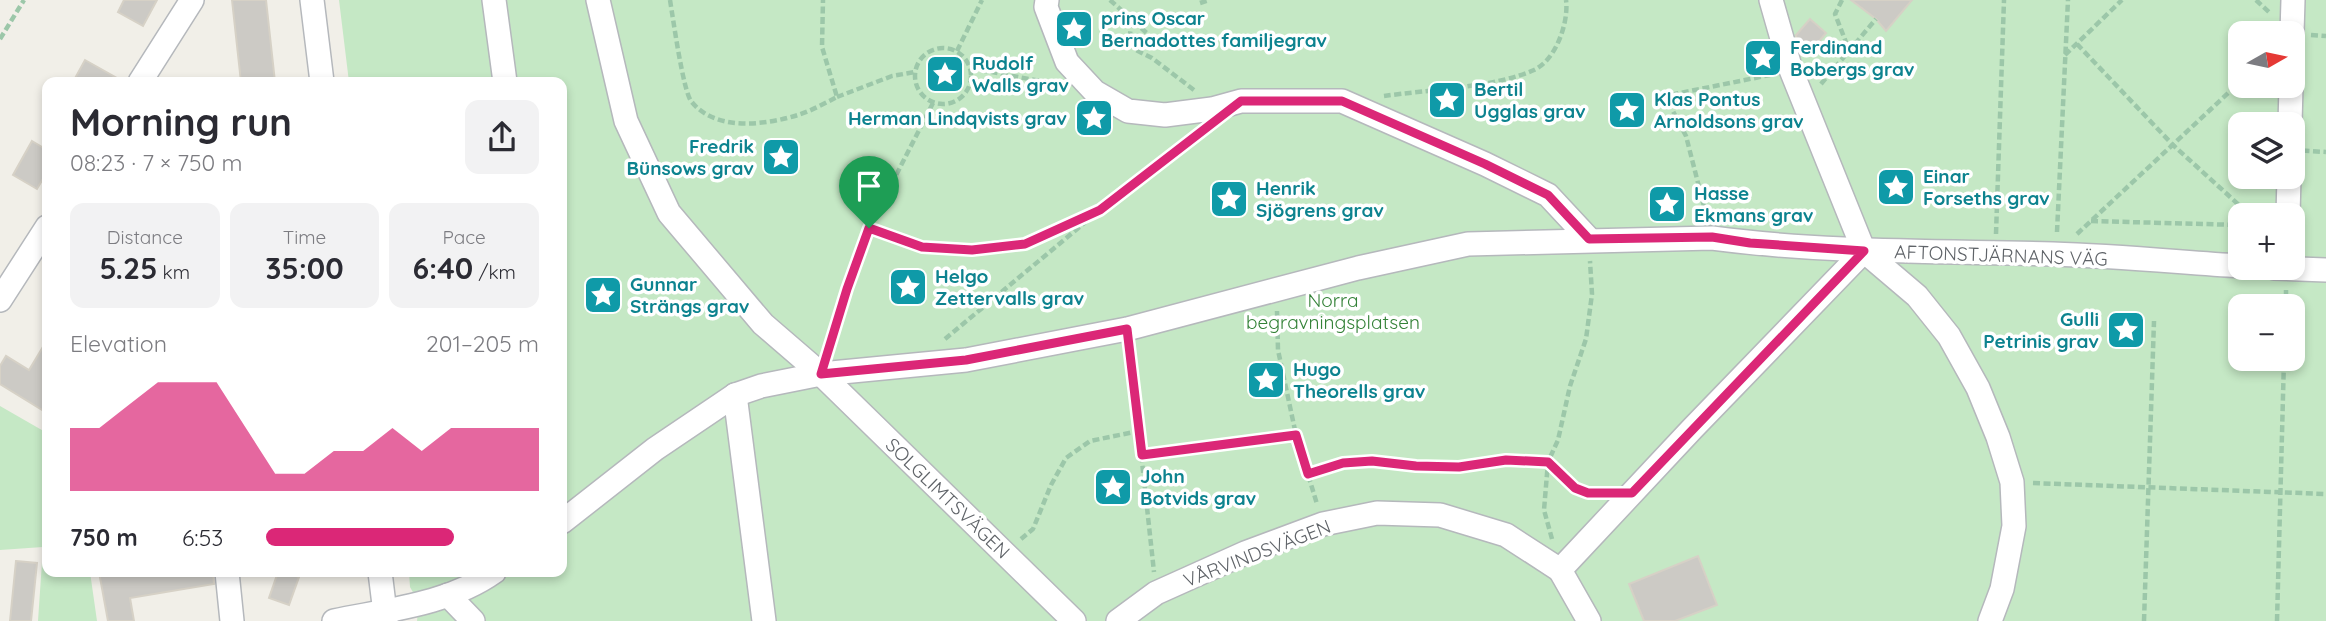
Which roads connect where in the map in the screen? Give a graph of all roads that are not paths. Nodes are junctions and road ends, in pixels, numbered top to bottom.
1 (192, 0) edge
2 (312, 0) edge
3 (494, 0) edge
4 (598, 0) edge
5 (1047, 0) edge
6 (1771, 0) edge
7 (2293, 0) edge
8 (2292, 21) edge
9 (153, 62) junction
10 (143, 77) edge
11 (162, 77) edge
12 (321, 77) edge
13 (504, 77) edge
14 (42, 234) edge
15 (1589, 239) junction
16 (1864, 251) junction
17 (2228, 265) edge
18 (2305, 269) edge
19 (2326, 270) edge
20 (0, 300) edge
21 (821, 374) junction
22 (735, 395) junction
23 (567, 518) edge
24 (1560, 570) junction
25 (228, 577) edge
26 (381, 577) edge
27 (486, 577) edge
28 (448, 595) junction
29 (385, 616) edge
30 (232, 621) edge
31 (334, 621) edge
32 (474, 621) edge
33 (764, 621) edge
34 (1074, 621) edge
35 (1118, 621) edge
36 (1589, 621) edge
37 (1990, 621) edge

1 - 9 street
2 - 12 street
3 - 13 street
4 - 21 street, SOLGLIMTSVÄGEN
5 - 15 street
6 - 16 street
7 - 8 street
9 - 10 street
9 - 11 street
14 - 20 street
15 - 16 street, AFTONSTJÄRNANS VÄG
15 - 21 street, AFTONSTJÄRNANS VÄG
16 - 17 street, AFTONSTJÄRNANS VÄG
16 - 24 street
16 - 37 street
18 - 19 street
21 - 22 street, AFTONSTJÄRNANS VÄG
21 - 34 street, SOLGLIMTSVÄGEN
22 - 23 street, AFTONSTJÄRNANS VÄG
22 - 33 street
24 - 35 street, VÅRVINDSVÄGEN
24 - 36 street
25 - 30 street
26 - 29 street
27 - 28 street
28 - 29 street
28 - 32 street
29 - 31 street

